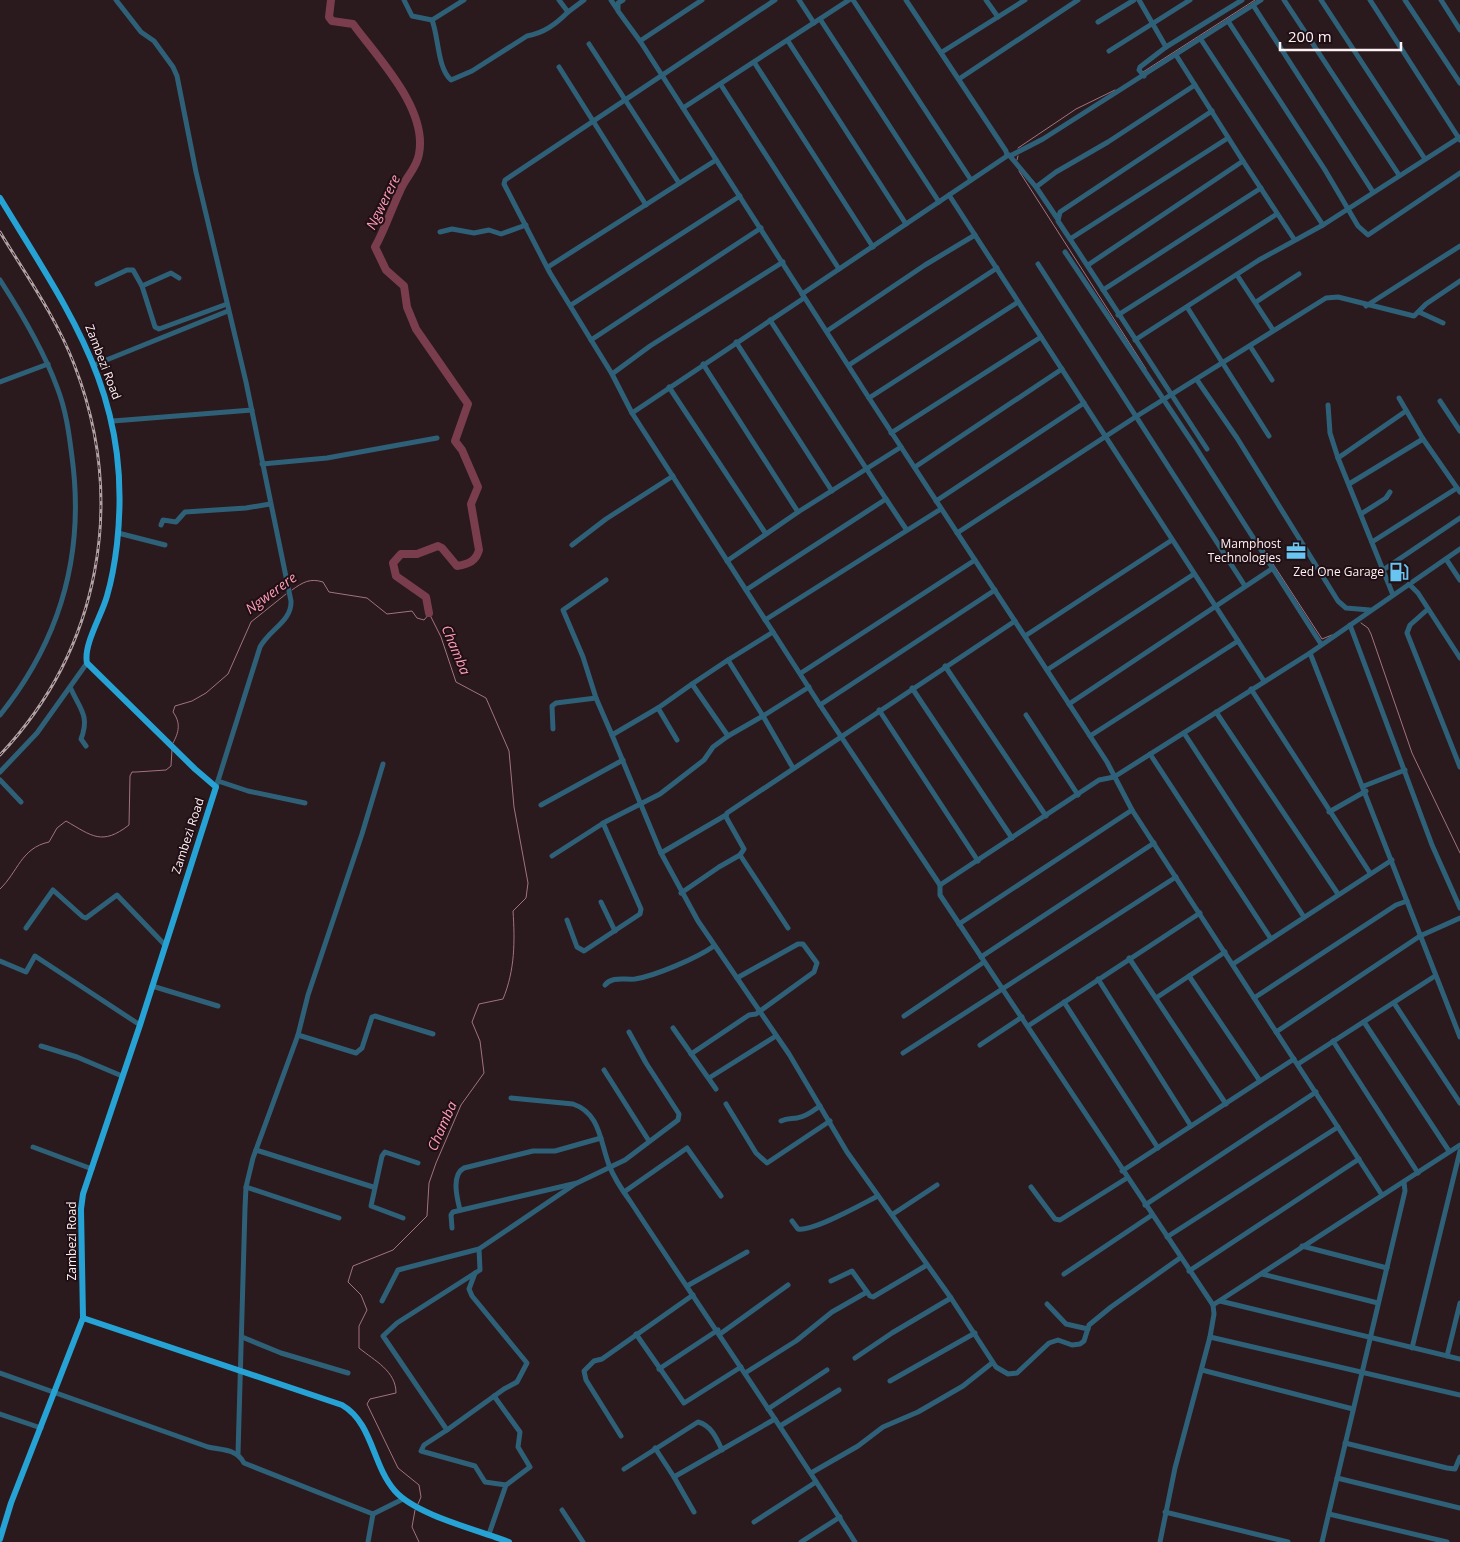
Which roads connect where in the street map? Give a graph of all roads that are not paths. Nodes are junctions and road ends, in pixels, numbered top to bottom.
1 (116, 0) edge
2 (404, 0) edge
3 (464, 0) edge
4 (560, 0) edge
5 (584, 0) edge
6 (611, 0) edge
7 (623, 0) edge
8 (702, 0) edge
9 (776, 0) edge
10 (798, 0) edge
11 (849, 0) edge
12 (853, 0) edge
13 (906, 0) edge
14 (986, 0) edge
15 (1024, 0) edge
16 (1078, 0) edge
17 (1134, 0) edge
18 (1139, 0) edge
19 (1190, 0) edge
20 (1242, 0) edge
21 (1261, 0) edge
22 (1284, 0) edge
23 (1321, 0) edge
24 (1370, 0) edge
25 (1405, 0) edge
26 (1441, 0) edge
27 (1254, 6) junction
28 (617, 9) junction
29 (568, 12) junction
30 (998, 17) junction
31 (820, 19) junction
32 (432, 20) junction
33 (1228, 21) junction
34 (1098, 22) dead end
35 (814, 23) junction
36 (1154, 24) junction
37 (1460, 30) edge
38 (1200, 38) junction
39 (640, 41) junction
40 (788, 41) junction
41 (589, 44) dead end
42 (1166, 47) junction
43 (1109, 51) dead end
44 (942, 52) junction
45 (1176, 55) junction
46 (754, 62) junction
47 (559, 67) dead end
48 (662, 75) junction
49 (1144, 76) junction
50 (958, 79) junction
51 (1460, 83) edge
52 (720, 84) junction
53 (1195, 85) junction
54 (624, 100) junction
55 (683, 108) junction
56 (1212, 111) junction
57 (592, 121) junction
58 (1228, 138) junction
59 (1459, 138) edge
60 (1009, 155) junction
61 (1425, 159) junction
62 (716, 160) junction
63 (1243, 161) junction
64 (1460, 173) edge
65 (1400, 175) junction
66 (971, 180) junction
67 (680, 183) junction
68 (1036, 187) junction
69 (1261, 188) junction
70 (1373, 192) junction
71 (949, 195) junction
72 (740, 196) junction
73 (0, 198) edge
74 (939, 202) junction
75 (646, 205) junction
76 (1348, 208) junction
77 (1277, 214) junction
78 (1057, 218) junction
79 (906, 224) junction
80 (526, 225) junction
81 (1323, 225) junction
82 (760, 228) junction
83 (440, 232) dead end
84 (974, 235) junction
85 (1070, 239) junction
86 (1294, 239) junction
87 (873, 246) junction
88 (1460, 246) edge
89 (1065, 252) dead end
90 (783, 262) junction
91 (1038, 264) dead end
92 (1088, 265) junction
93 (548, 268) junction
94 (997, 268) junction
95 (839, 269) junction
96 (1299, 274) dead end
97 (1237, 275) junction
98 (179, 278) dead end
99 (0, 280) edge
100 (1460, 281) edge
101 (97, 284) dead end
102 (142, 286) junction
103 (1103, 290) junction
104 (803, 296) junction
105 (1018, 302) junction
106 (1256, 302) junction
107 (227, 304) junction
108 (570, 305) junction
109 (1366, 306) junction
110 (1187, 308) junction
111 (228, 311) junction
112 (1419, 312) junction
113 (1118, 315) junction
114 (770, 320) junction
115 (1443, 323) dead end
116 (1273, 330) junction
117 (827, 331) junction
118 (1041, 337) junction
119 (591, 340) junction
120 (1135, 340) junction
121 (736, 342) junction
122 (1250, 346) junction
123 (1223, 363) junction
124 (48, 364) junction
125 (703, 364) junction
126 (94, 365) junction
127 (849, 366) junction
128 (1062, 370) junction
129 (612, 374) junction
130 (1197, 380) junction
131 (1272, 380) dead end
132 (0, 382) edge
133 (669, 387) junction
134 (1172, 395) junction
135 (868, 398) junction
136 (1399, 398) dead end
137 (1164, 400) junction
138 (1440, 401) dead end
139 (1084, 403) junction
140 (1328, 405) dead end
141 (252, 410) junction
142 (1406, 411) junction
143 (632, 413) junction
144 (1137, 416) junction
145 (113, 422) junction
146 (1460, 431) edge
147 (892, 433) junction
148 (1269, 436) dead end
149 (1105, 437) junction
150 (437, 438) dead end
151 (1423, 439) junction
152 (902, 447) junction
153 (1207, 449) dead end
154 (1338, 458) junction
155 (262, 464) junction
156 (915, 467) junction
157 (865, 469) junction
158 (673, 476) junction
159 (1349, 484) junction
160 (1458, 490) edge
161 (832, 491) junction
162 (1390, 492) dead end
163 (886, 499) junction
164 (936, 501) junction
165 (270, 504) junction
166 (941, 509) junction
167 (798, 512) junction
168 (1361, 514) junction
169 (1460, 518) edge
170 (161, 525) dead end
171 (906, 530) junction
172 (957, 533) junction
173 (118, 534) junction
174 (766, 534) junction
175 (1172, 540) junction
176 (1372, 542) junction
177 (572, 545) dead end
178 (165, 546) dead end
179 (1460, 550) edge
180 (1446, 559) junction
181 (975, 560) junction
182 (727, 561) junction
183 (1273, 568) junction
184 (1383, 570) junction
185 (1194, 574) junction
186 (606, 580) dead end
187 (1460, 580) edge
188 (1409, 584) junction
189 (1245, 586) junction
190 (746, 590) junction
191 (995, 590) junction
192 (1393, 595) junction
193 (1216, 606) junction
194 (1428, 609) junction
195 (1371, 610) junction
196 (765, 620) junction
197 (1015, 621) junction
198 (1350, 625) junction
199 (773, 632) junction
200 (1025, 636) junction
201 (1238, 641) junction
202 (1322, 644) junction
203 (1310, 653) junction
204 (1460, 658) edge
205 (728, 660) junction
206 (87, 663) junction
207 (945, 666) junction
208 (1047, 670) junction
209 (801, 673) junction
210 (1264, 681) junction
211 (692, 684) junction
212 (809, 687) junction
213 (912, 688) junction
214 (70, 689) junction
215 (1251, 690) junction
216 (596, 698) junction
217 (1069, 704) junction
218 (820, 705) junction
219 (658, 708) junction
220 (879, 710) junction
221 (1216, 712) junction
222 (0, 715) edge
223 (1026, 715) dead end
224 (762, 716) junction
225 (553, 729) dead end
226 (1184, 733) junction
227 (612, 734) junction
228 (841, 735) junction
229 (728, 736) junction
230 (1090, 736) junction
231 (677, 740) dead end
232 (86, 746) dead end
233 (1452, 747) junction
234 (1460, 747) edge
235 (1150, 754) junction
236 (623, 760) junction
237 (383, 764) dead end
238 (1460, 767) edge
239 (793, 768) junction
240 (1405, 770) junction
241 (0, 772) edge
242 (1114, 778) junction
243 (0, 780) edge
244 (217, 784) junction
245 (1365, 788) junction
246 (1078, 795) junction
247 (20, 802) dead end
248 (306, 803) dead end
249 (640, 804) junction
250 (541, 805) dead end
251 (1132, 810) junction
252 (1330, 812) junction
253 (726, 815) junction
254 (1046, 816) junction
255 (603, 823) junction
256 (1012, 838) junction
257 (1154, 843) junction
258 (661, 853) junction
259 (740, 855) junction
260 (552, 856) dead end
261 (978, 860) junction
262 (1392, 860) junction
263 (1370, 873) junction
264 (1176, 877) junction
265 (940, 885) junction
266 (681, 894) junction
267 (1338, 894) junction
268 (1407, 901) junction
269 (601, 902) dead end
270 (1460, 908) edge
271 (1200, 913) junction
272 (1304, 917) junction
273 (1460, 918) edge
274 (567, 920) dead end
275 (960, 924) junction
276 (26, 928) dead end
277 (788, 928) dead end
278 (615, 931) junction
279 (1420, 936) junction
280 (1271, 939) junction
281 (165, 945) junction
282 (714, 946) junction
283 (1225, 952) junction
284 (1129, 958) junction
285 (983, 960) junction
286 (0, 961) edge
287 (1233, 964) junction
288 (1189, 976) junction
289 (1435, 976) junction
290 (737, 978) junction
291 (1098, 979) junction
292 (605, 985) dead end
293 (152, 986) junction
294 (1004, 990) junction
295 (1156, 998) junction
296 (1254, 998) junction
297 (1064, 1002) junction
298 (1394, 1003) junction
299 (218, 1006) dead end
300 (760, 1010) junction
301 (904, 1016) dead end
302 (1022, 1017) junction
303 (1364, 1022) junction
304 (140, 1025) junction
305 (1028, 1026) junction
306 (673, 1028) dead end
307 (629, 1032) dead end
308 (1276, 1032) junction
309 (433, 1034) dead end
310 (298, 1035) junction
311 (776, 1036) junction
312 (1460, 1037) edge
313 (1333, 1041) junction
314 (980, 1045) dead end
315 (41, 1046) dead end
316 (903, 1053) dead end
317 (692, 1054) junction
318 (1294, 1059) junction
319 (1298, 1064) junction
320 (604, 1070) dead end
321 (122, 1076) junction
322 (709, 1078) junction
323 (1260, 1081) junction
324 (716, 1089) dead end
325 (1316, 1092) junction
326 (511, 1098) dead end
327 (1460, 1103) edge
328 (726, 1104) dead end
329 (1226, 1104) junction
330 (820, 1106) junction
331 (780, 1121) dead end
332 (830, 1121) junction
333 (1191, 1126) junction
334 (1338, 1128) junction
335 (601, 1138) junction
336 (649, 1141) junction
337 (1460, 1145) edge
338 (33, 1147) dead end
339 (1158, 1148) junction
340 (256, 1150) junction
341 (1449, 1151) junction
342 (1460, 1151) edge
343 (1359, 1159) junction
344 (418, 1163) dead end
345 (610, 1167) junction
346 (92, 1169) junction
347 (1122, 1171) junction
348 (1418, 1172) junction
349 (1127, 1178) junction
350 (1404, 1182) junction
351 (577, 1183) junction
352 (937, 1185) dead end
353 (246, 1187) junction
354 (374, 1187) junction
355 (1031, 1187) dead end
356 (624, 1192) junction
357 (1382, 1195) junction
358 (721, 1196) dead end
359 (878, 1196) junction
360 (1145, 1205) junction
361 (460, 1210) junction
362 (893, 1214) junction
363 (1152, 1215) junction
364 (339, 1218) dead end
365 (403, 1218) dead end
366 (792, 1221) dead end
367 (452, 1228) dead end
368 (1167, 1237) junction
369 (1302, 1246) junction
370 (479, 1249) junction
371 (747, 1252) dead end
372 (1180, 1258) junction
373 (927, 1265) junction
374 (1387, 1268) junction
375 (1188, 1272) junction
376 (475, 1273) junction
377 (1064, 1274) dead end
378 (1262, 1274) junction
379 (832, 1281) dead end
380 (788, 1285) dead end
381 (686, 1286) junction
382 (867, 1292) junction
383 (693, 1295) junction
384 (951, 1298) junction
385 (382, 1301) dead end
386 (1220, 1301) junction
387 (1378, 1303) junction
388 (1460, 1303) edge
389 (1046, 1304) dead end
390 (1213, 1305) junction
391 (83, 1318) junction
392 (1088, 1329) junction
393 (719, 1332) junction
394 (975, 1333) junction
395 (636, 1334) junction
396 (1210, 1336) junction
397 (242, 1337) junction
398 (1370, 1338) junction
399 (1412, 1348) junction
400 (1447, 1356) junction
401 (855, 1358) dead end
402 (1460, 1359) edge
403 (992, 1363) junction
404 (741, 1367) junction
405 (659, 1369) junction
406 (826, 1370) dead end
407 (1202, 1370) junction
408 (242, 1371) junction
409 (0, 1373) edge
410 (348, 1373) dead end
411 (745, 1373) junction
412 (1362, 1374) junction
413 (890, 1381) dead end
414 (839, 1390) dead end
415 (54, 1392) junction
416 (1460, 1395) edge
417 (494, 1396) junction
418 (768, 1409) junction
419 (1353, 1409) junction
420 (0, 1414) edge
421 (775, 1419) junction
422 (780, 1426) junction
423 (41, 1428) junction
424 (447, 1430) junction
425 (621, 1436) dead end
426 (1346, 1443) junction
427 (655, 1448) junction
428 (722, 1450) junction
429 (238, 1454) junction
430 (1460, 1457) edge
431 (624, 1469) dead end
432 (811, 1474) junction
433 (674, 1477) junction
434 (1337, 1478) junction
435 (816, 1482) junction
436 (506, 1485) junction
437 (404, 1499) junction
438 (1460, 1508) edge
439 (562, 1510) dead end
440 (694, 1512) dead end
441 (1165, 1512) junction
442 (373, 1514) junction
443 (1329, 1514) junction
444 (840, 1517) junction
445 (754, 1522) dead end
446 (489, 1534) junction
447 (0, 1538) edge
448 (368, 1542) edge
449 (509, 1542) edge
450 (583, 1542) edge
451 (801, 1542) edge
452 (856, 1542) edge
453 (1160, 1542) edge
454 (1288, 1542) edge
455 (1322, 1542) edge
456 (1448, 1542) edge

1 - 107 street
2 - 32 street
3 - 32 street
4 - 29 street
5 - 29 street
6 - 28 street
7 - 28 street
8 - 39 street
9 - 48 street
10 - 35 street
11 - 31 street
12 - 66 street
13 - 44 street
14 - 30 street
15 - 30 street
16 - 50 street
17 - 34 street
18 - 36 street
19 - 36 street
20 - 42 street
21 - 27 street
22 - 65 street
23 - 61 street
24 - 59 street
25 - 51 street
26 - 37 street
27 - 33 street
27 - 70 street
28 - 39 street
29 - 32 street
30 - 44 street
31 - 35 street
31 - 74 street
33 - 38 street
33 - 76 street
35 - 40 street
36 - 42 street
36 - 43 street
38 - 45 street
38 - 81 street
39 - 48 street
40 - 46 street
40 - 79 street
41 - 54 street
42 - 49 street
44 - 50 street
45 - 49 street
45 - 53 street
46 - 52 street
46 - 87 street
47 - 57 street
48 - 54 street
48 - 55 street
49 - 60 street
50 - 60 street
52 - 55 street
52 - 95 street
53 - 56 street
53 - 68 street
54 - 57 street
54 - 67 street
55 - 62 street
56 - 58 street
56 - 78 street
57 - 75 street
57 - 80 street
58 - 63 street
58 - 85 street
59 - 61 street
60 - 66 street
60 - 68 street
61 - 65 street
62 - 67 street
62 - 72 street
63 - 69 street
63 - 92 street
64 - 76 street
65 - 70 street
66 - 71 street
67 - 75 street
68 - 78 street
69 - 77 street
69 - 103 street
70 - 76 street
71 - 74 street
71 - 84 street
72 - 82 street
72 - 108 street
73 - 126 main road, Zambezi Road
74 - 79 street
75 - 93 street
76 - 81 street
77 - 86 street
77 - 113 street
78 - 85 street
79 - 87 street
80 - 83 street
80 - 93 street
81 - 86 street
82 - 90 street
82 - 119 street
84 - 94 street
84 - 117 street
85 - 92 street
86 - 97 street
87 - 95 street
88 - 109 street
89 - 137 street
90 - 104 street
90 - 129 street
91 - 144 street
92 - 103 street
93 - 108 street
94 - 105 street
94 - 127 street
95 - 104 street
96 - 106 street
97 - 106 street
97 - 110 street
98 - 102 street
99 - 124 street
100 - 112 street
101 - 102 street
102 - 107 street
103 - 113 street
104 - 114 street
104 - 117 street
105 - 118 street
105 - 135 street
106 - 116 street
107 - 111 street
108 - 119 street
109 - 112 street
109 - 116 street
110 - 120 street
110 - 123 street
111 - 126 street
111 - 141 street
112 - 115 street
113 - 120 street
114 - 121 street
114 - 157 street
116 - 122 street
117 - 127 street
118 - 128 street
118 - 147 street
119 - 129 street
120 - 134 street
121 - 125 street
121 - 161 street
122 - 123 street
122 - 131 street
123 - 130 street
123 - 148 street
124 - 132 street
124 - 222 street
125 - 133 street
125 - 167 street
126 - 145 main road, Zambezi Road
127 - 135 street
128 - 139 street
128 - 156 street
129 - 143 street
130 - 134 street
130 - 195 street
133 - 143 street
133 - 174 street
134 - 137 street
134 - 153 street
135 - 147 street
136 - 142 street
137 - 144 street
137 - 183 street
138 - 146 street
139 - 149 street
139 - 164 street
140 - 154 street
141 - 145 street
141 - 155 street
142 - 151 street
142 - 154 street
143 - 158 street
144 - 149 street
144 - 189 street
145 - 173 main road, Zambezi Road
147 - 152 street
149 - 172 street
149 - 175 street
150 - 155 street
151 - 159 street
151 - 160 street
152 - 156 street
152 - 157 street
154 - 159 street
155 - 165 street
156 - 164 street
157 - 161 street
157 - 163 street
158 - 177 street
158 - 182 street
159 - 168 street
160 - 176 street
161 - 167 street
162 - 168 street
163 - 171 street
163 - 190 street
164 - 166 street
165 - 170 street
165 - 244 street
166 - 171 street
166 - 172 street
167 - 174 street
168 - 176 street
169 - 184 street
171 - 196 street
172 - 181 street
173 - 178 street
173 - 206 main road, Zambezi Road
174 - 182 street
175 - 185 street
175 - 200 street
176 - 184 street
179 - 180 street
180 - 187 street
180 - 188 street
181 - 191 street
181 - 209 street
182 - 190 street
183 - 189 street
183 - 202 street
184 - 192 street
185 - 193 street
185 - 208 street
186 - 216 street
188 - 192 street
188 - 194 street
189 - 193 street
190 - 196 street
191 - 197 street
191 - 218 street
192 - 195 street
193 - 201 street
193 - 217 street
194 - 204 street
194 - 233 street
195 - 198 street
196 - 199 street
197 - 200 street
197 - 207 street
198 - 202 street
198 - 240 street
199 - 205 street
199 - 209 street
200 - 208 street
201 - 210 street
201 - 230 street
202 - 203 street
203 - 210 street
203 - 245 street
205 - 211 street
205 - 224 street
206 - 214 street
206 - 244 main road, Zambezi Road
207 - 213 street
207 - 254 street
208 - 217 street
209 - 212 street
210 - 215 street
211 - 219 street
211 - 229 street
212 - 218 street
212 - 224 street
213 - 220 street
213 - 256 street
214 - 232 street
214 - 241 street
215 - 221 street
215 - 252 street
216 - 225 street
216 - 227 street
217 - 230 street
218 - 228 street
219 - 227 street
219 - 231 street
220 - 228 street
220 - 261 street
221 - 226 street
221 - 267 street
223 - 246 street
224 - 229 street
224 - 239 street
226 - 235 street
226 - 272 street
227 - 236 street
228 - 239 street
228 - 265 street
229 - 249 street
230 - 242 street
233 - 234 street
233 - 238 street
235 - 242 street
235 - 280 street
236 - 249 street
236 - 250 street
237 - 310 street
239 - 253 street
240 - 245 street
240 - 270 street
242 - 246 street
242 - 251 street
243 - 247 street
244 - 248 street
244 - 281 main road, Zambezi Road
245 - 252 street
245 - 262 street
246 - 254 street
249 - 255 street
249 - 258 street
251 - 257 street
251 - 275 street
252 - 263 street
253 - 258 street
253 - 259 street
254 - 256 street
255 - 260 street
255 - 278 street
256 - 261 street
257 - 264 street
257 - 285 street
258 - 266 street
259 - 266 street
259 - 277 street
261 - 265 street
262 - 263 street
262 - 268 street
263 - 267 street
264 - 271 street
264 - 294 street
265 - 275 street
266 - 282 street
267 - 272 street
268 - 279 street
268 - 296 street
269 - 278 street
271 - 283 street
271 - 284 street
272 - 280 street
273 - 279 street
274 - 278 street
275 - 285 street
276 - 281 street
279 - 289 street
279 - 308 street
280 - 287 street
281 - 293 main road, Zambezi Road
282 - 290 street
282 - 292 street
283 - 287 street
283 - 288 street
284 - 291 street
284 - 295 street
285 - 294 street
285 - 301 street
286 - 304 street
287 - 296 street
288 - 295 street
288 - 323 street
289 - 298 street
289 - 312 street
290 - 300 street
290 - 300 street
291 - 297 street
291 - 333 street
293 - 299 street
293 - 304 main road, Zambezi Road
294 - 302 street
294 - 316 street
295 - 329 street
296 - 308 street
297 - 305 street
297 - 339 street
298 - 303 street
298 - 327 street
300 - 311 street
300 - 317 street
302 - 305 street
302 - 314 street
303 - 313 street
303 - 341 street
304 - 321 main road, Zambezi Road
305 - 347 street
306 - 317 street
307 - 336 street
308 - 318 street
309 - 310 street
310 - 340 street
311 - 322 street
311 - 330 street
313 - 319 street
313 - 348 street
315 - 321 street
317 - 322 street
318 - 319 street
318 - 323 street
319 - 325 street
320 - 336 street
321 - 346 main road, Zambezi Road
322 - 324 street
323 - 329 street
325 - 334 street
325 - 360 street
326 - 335 street
328 - 332 street
329 - 333 street
330 - 331 street
330 - 332 street
332 - 359 street
333 - 339 street
334 - 343 street
334 - 368 street
335 - 345 street
335 - 361 street
336 - 345 street
337 - 341 street
338 - 346 street
339 - 347 street
340 - 353 street
340 - 354 street
341 - 348 street
342 - 399 street
343 - 357 street
343 - 375 street
344 - 354 street
345 - 351 street
345 - 356 street
346 - 391 main road, Zambezi Road
347 - 349 street
348 - 350 street
349 - 355 street
349 - 360 street
350 - 357 street
350 - 374 street
351 - 361 street
351 - 370 street
352 - 362 street
353 - 364 street
353 - 397 street
354 - 365 street
356 - 358 street
356 - 381 street
357 - 369 street
359 - 362 street
359 - 366 street
360 - 363 street
361 - 367 street
362 - 373 street
363 - 368 street
363 - 377 street
368 - 372 street
369 - 374 street
369 - 378 street
370 - 376 street
370 - 385 street
371 - 381 street
372 - 375 street
372 - 392 street
373 - 382 street
373 - 384 street
374 - 387 street
375 - 390 street
376 - 417 street
376 - 424 street
378 - 386 street
378 - 387 street
379 - 382 street
380 - 393 street
381 - 383 street
382 - 411 street
383 - 393 street
383 - 395 street
384 - 394 street
384 - 401 street
386 - 390 street
386 - 398 street
387 - 398 street
388 - 400 street
389 - 392 street
390 - 396 street
391 - 408 main road
391 - 415 main road, Zambezi Road
392 - 403 street
393 - 404 street
393 - 405 street
394 - 403 street
394 - 413 street
395 - 405 street
395 - 425 street
396 - 407 street
396 - 412 street
397 - 408 street
397 - 410 street
398 - 399 street
398 - 412 street
399 - 400 street
400 - 402 street
403 - 432 street
404 - 405 street
404 - 411 street
406 - 418 street
407 - 419 street
407 - 441 street
408 - 429 street
408 - 437 main road
409 - 415 street
411 - 418 street
412 - 416 street
412 - 419 street
414 - 422 street
415 - 423 main road, Zambezi Road
415 - 429 street
417 - 424 street
417 - 436 street
418 - 421 street
419 - 426 street
420 - 423 street
421 - 422 street
421 - 428 street
422 - 432 street
423 - 447 main road, Zambezi Road
424 - 436 street
426 - 430 street
426 - 434 street
427 - 428 street
427 - 431 street
427 - 433 street
428 - 433 street
429 - 442 street
432 - 435 street
433 - 440 street
434 - 438 street
434 - 443 street
435 - 444 street
435 - 445 street
436 - 446 street
437 - 442 street
437 - 446 main road
439 - 450 street
441 - 453 street
441 - 454 street
442 - 448 street
443 - 455 street
443 - 456 street
444 - 451 street
444 - 452 street
446 - 449 main road

